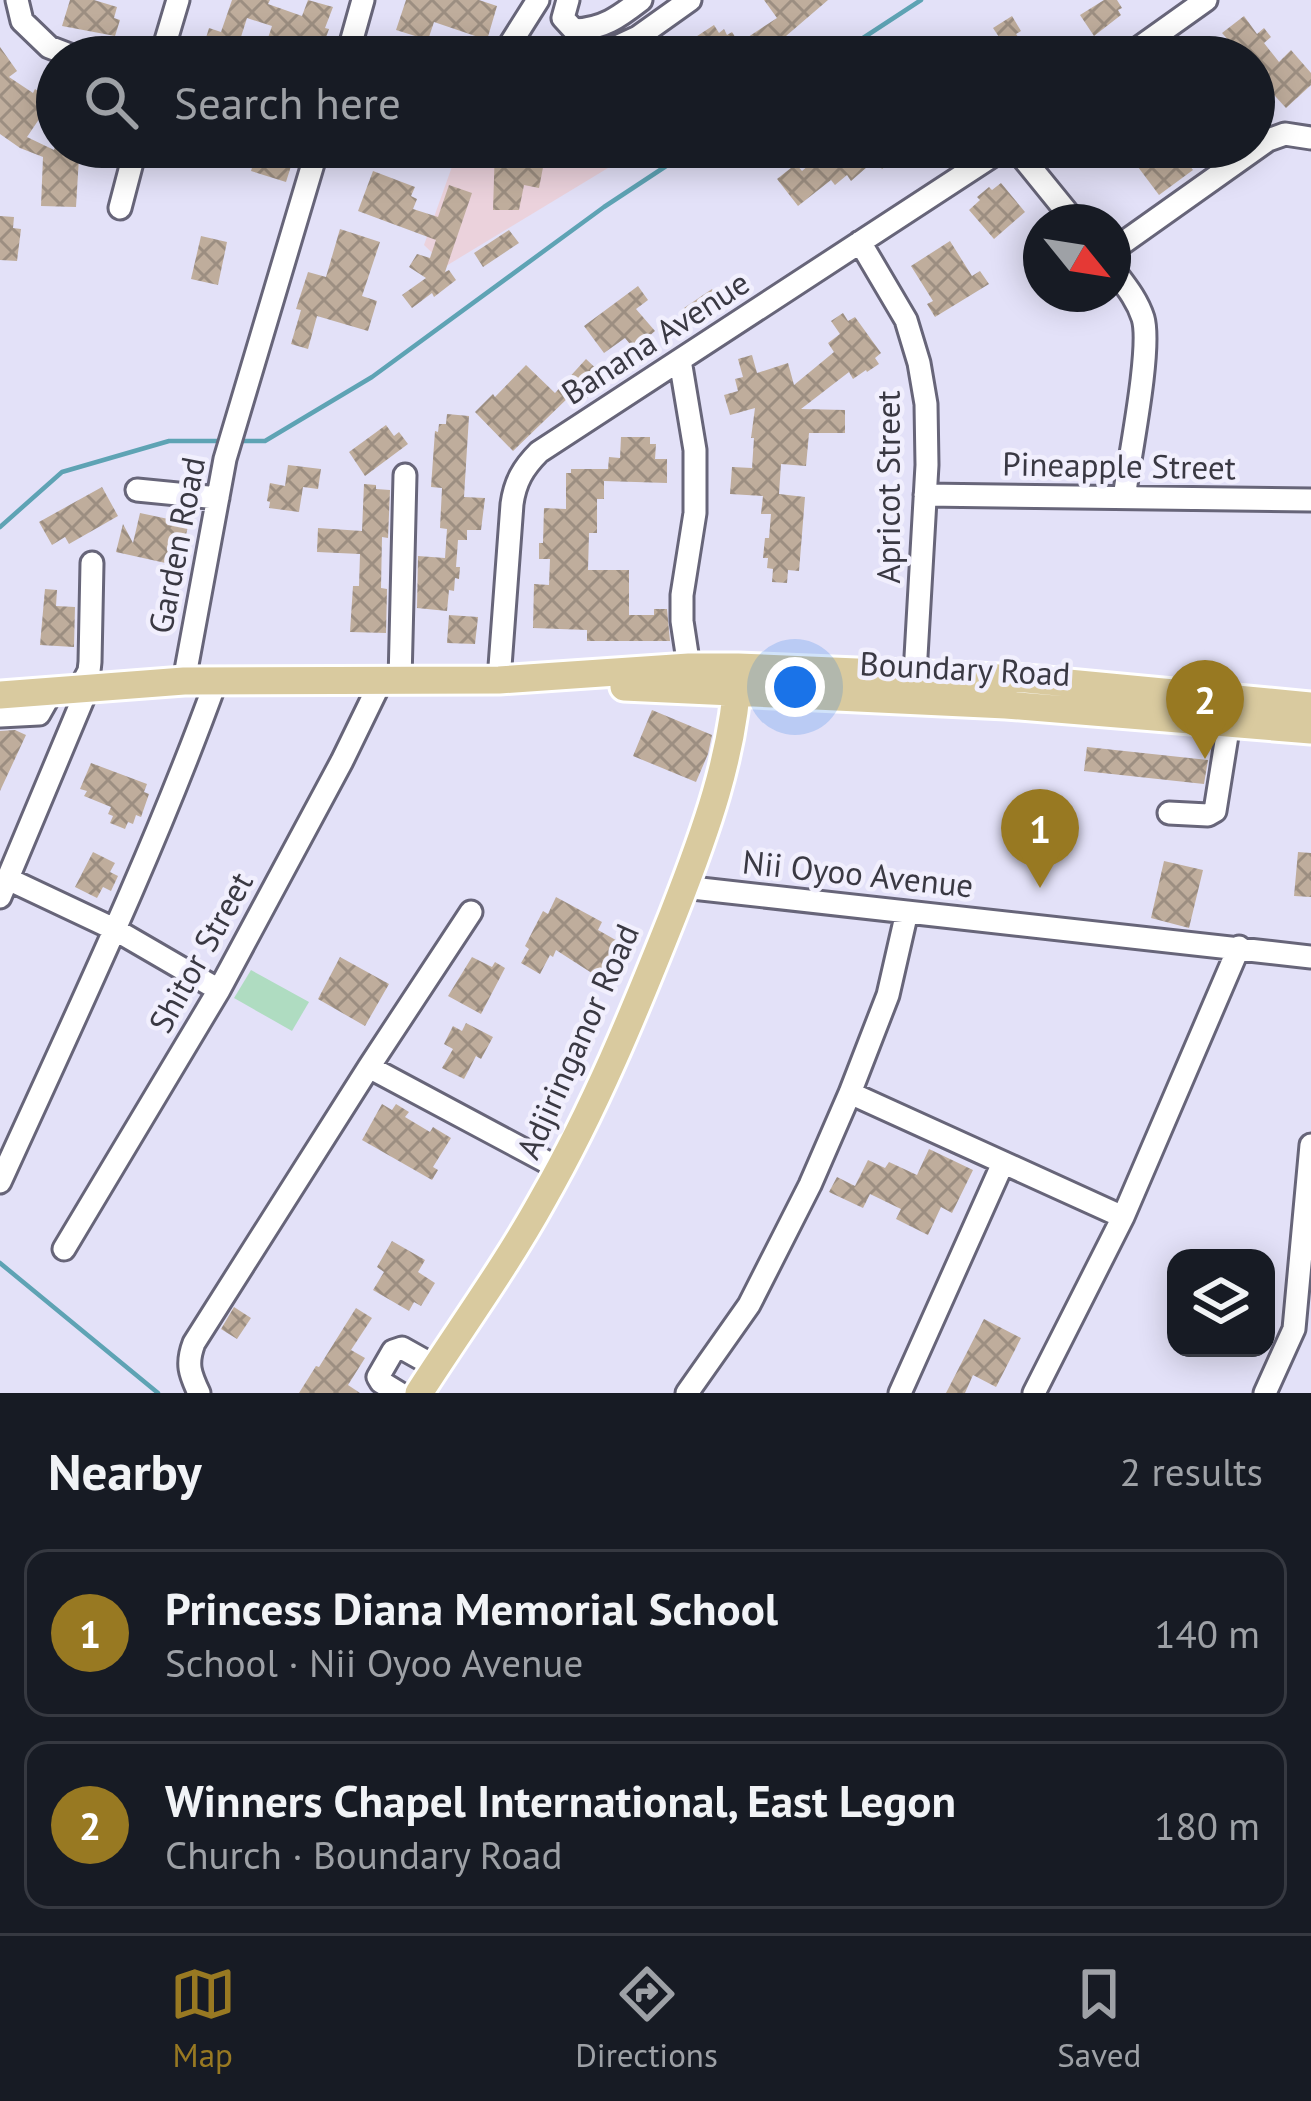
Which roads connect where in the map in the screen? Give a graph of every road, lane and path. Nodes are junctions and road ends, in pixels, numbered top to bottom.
1 (17, 0) edge
2 (178, 0) edge
3 (363, 0) edge
4 (538, 0) edge
5 (568, 0) edge
6 (641, 0) edge
7 (690, 0) edge
8 (1206, 0) edge
9 (38, 36) edge
10 (167, 36) edge
11 (353, 36) edge
12 (515, 36) edge
13 (639, 36) edge
14 (1155, 36) edge
15 (1311, 137) edge
16 (1275, 138) edge
17 (130, 168) edge
18 (312, 168) edge
19 (977, 168) edge
20 (1028, 168) edge
21 (1229, 168) edge
22 (1059, 204) edge
23 (120, 208) dead end
24 (1131, 237) edge
25 (860, 242) junction
26 (1131, 293) edge
27 (680, 360) junction
28 (405, 475) dead end
29 (137, 490) dead end
30 (925, 495) junction
31 (218, 498) junction
32 (1124, 498) junction
33 (1311, 500) edge
34 (92, 563) dead end
35 (689, 668) junction
36 (914, 674) junction
37 (543, 679) junction
38 (738, 679) junction
39 (500, 680) junction
40 (184, 681) junction
41 (216, 681) junction
42 (390, 681) junction
43 (73, 689) junction
44 (0, 695) edge
45 (1311, 706) edge
46 (0, 716) edge
47 (1229, 723) junction
48 (1311, 730) edge
49 (1169, 813) dead end
50 (683, 887) junction
51 (4, 888) edge
52 (471, 912) dead end
53 (907, 912) junction
54 (114, 928) junction
55 (1239, 947) junction
56 (1311, 957) edge
57 (219, 990) junction
58 (369, 1067) junction
59 (850, 1093) junction
60 (1311, 1145) edge
61 (1003, 1162) junction
62 (560, 1169) junction
63 (0, 1182) edge
64 (1123, 1217) junction
65 (64, 1249) dead end
66 (436, 1367) junction
67 (199, 1393) edge
68 (399, 1393) edge
69 (419, 1393) edge
70 (687, 1393) edge
71 (900, 1393) edge
72 (1034, 1393) edge
73 (1265, 1393) edge

1 - 9 street
2 - 10 street
3 - 11 street
4 - 12 street
5 - 6 street
7 - 13 street
8 - 14 street
15 - 16 street
17 - 23 street
18 - 31 street, Garden Road
19 - 25 street, Banana Avenue
20 - 22 street
21 - 24 street
25 - 27 street, Banana Avenue
25 - 30 street, Apricot Street
26 - 32 street
27 - 35 street
27 - 39 street, Banana Avenue
28 - 42 street
29 - 31 street
30 - 32 street, Pineapple Street
30 - 36 street, Apricot Street
31 - 40 street, Garden Road
32 - 33 street, Pineapple Street
34 - 43 street
35 - 37 main road, Boundary Road
35 - 38 main road, Boundary Road
36 - 38 main road, Boundary Road
36 - 45 main road, Boundary Road
37 - 38 main road, Boundary Road
37 - 39 main road, Boundary Road
38 - 47 main road, Boundary Road
38 - 50 main road, Adjiringanor Road
39 - 42 main road, Boundary Road
40 - 41 main road, Boundary Road
40 - 43 main road, Boundary Road
41 - 42 main road, Boundary Road
41 - 54 street
42 - 57 street, Shitor Street
43 - 44 main road, Boundary Road
43 - 46 street
43 - 51 street
47 - 48 main road, Boundary Road
47 - 49 street
50 - 53 street, Nii Oyoo Avenue
50 - 62 main road, Adjiringanor Road
51 - 54 street
52 - 58 street
53 - 55 street, Nii Oyoo Avenue
53 - 59 street
54 - 57 street
54 - 63 street
55 - 56 street, Nii Oyoo Avenue
55 - 64 street
57 - 65 street, Shitor Street
58 - 62 street
58 - 67 street
59 - 61 street
59 - 70 street
60 - 73 street
61 - 64 street
61 - 71 street
62 - 66 main road, Adjiringanor Road
64 - 72 street
66 - 68 street
66 - 69 main road, Adjiringanor Road

